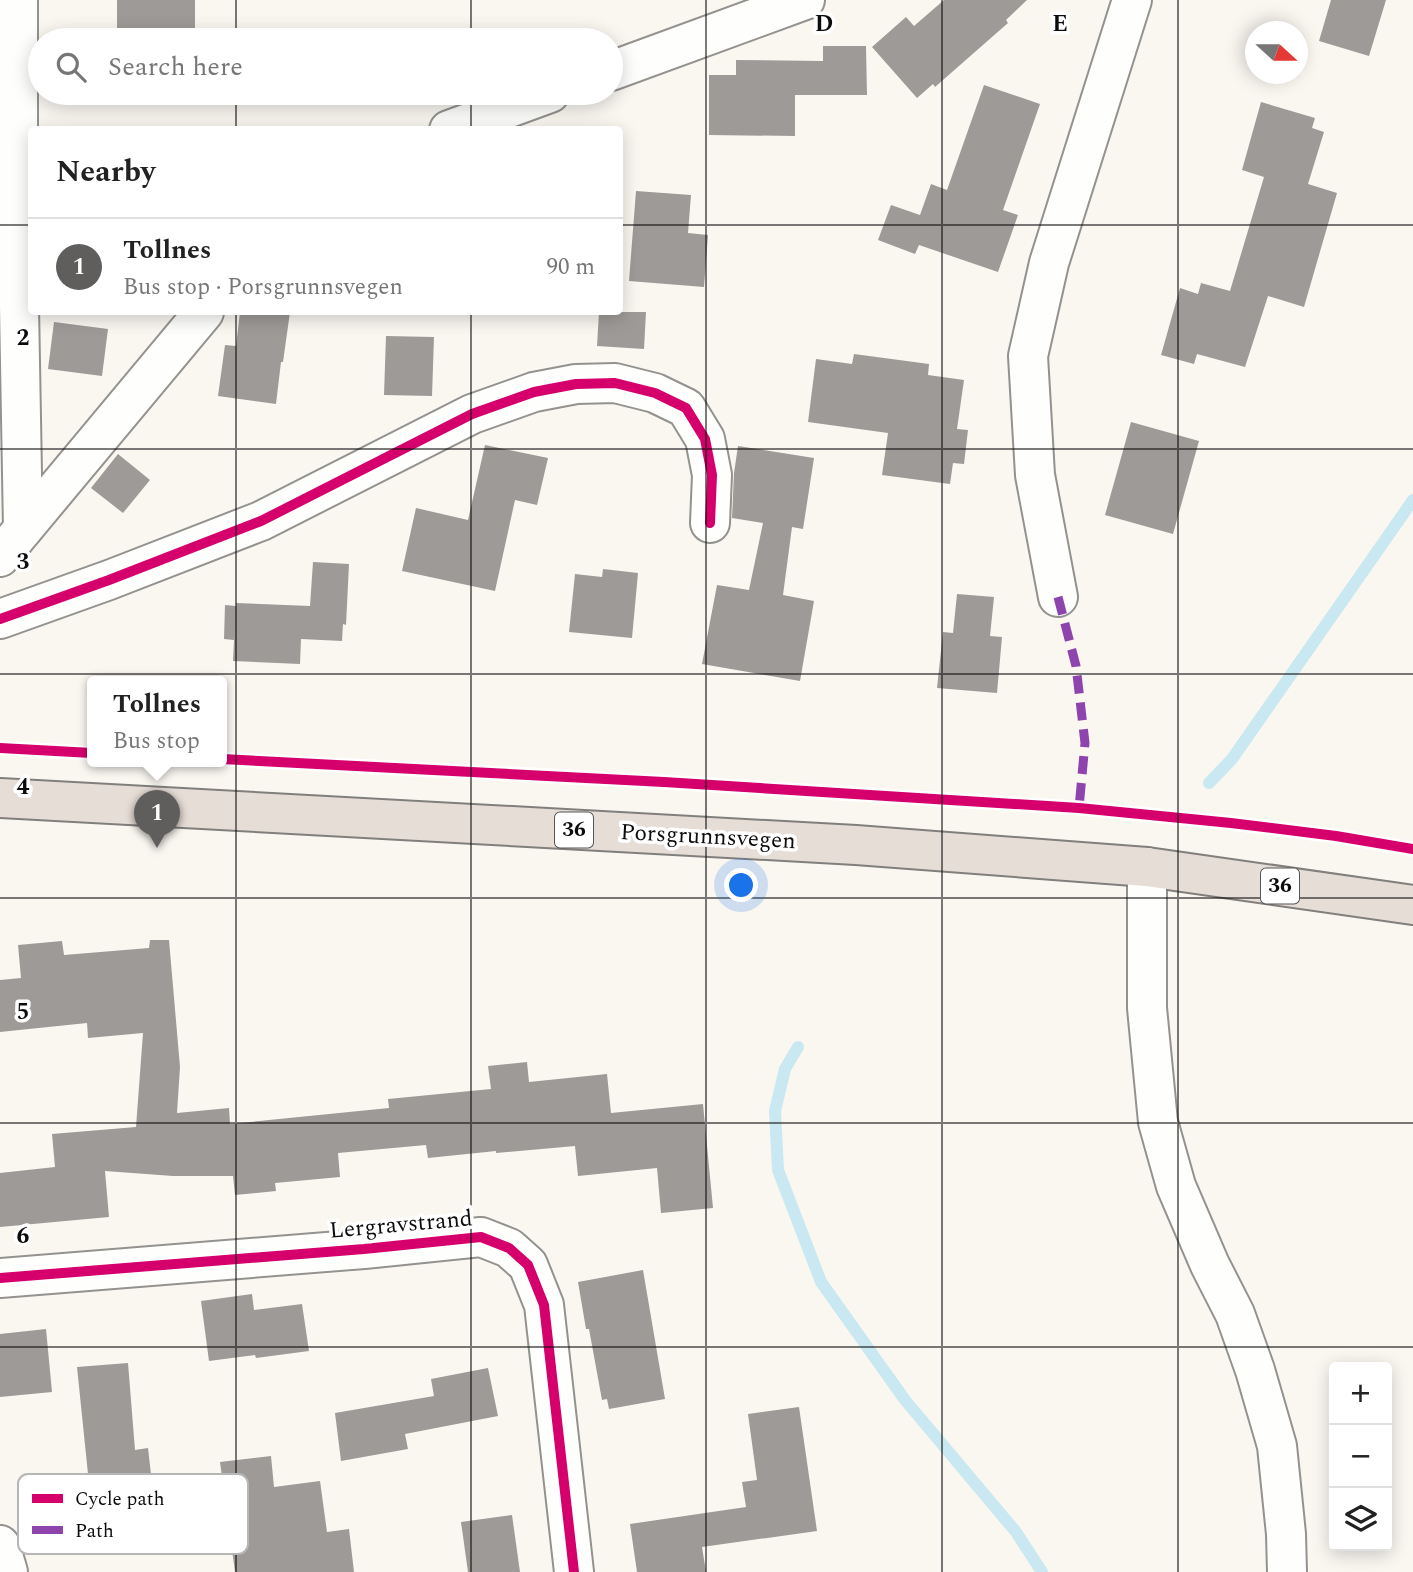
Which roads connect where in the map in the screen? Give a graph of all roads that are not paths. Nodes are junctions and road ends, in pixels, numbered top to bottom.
1 (18, 0) edge
2 (805, 0) edge
3 (1132, 0) edge
4 (623, 67) edge
5 (517, 105) edge
6 (460, 126) edge
7 (202, 315) edge
8 (710, 523) dead end
9 (12, 543) edge
10 (1058, 597) dead end
11 (0, 619) edge
12 (0, 798) edge
13 (1147, 866) junction
14 (1413, 905) edge
15 (0, 1279) edge
16 (0, 1545) edge
17 (8, 1572) edge
18 (575, 1572) edge
19 (1287, 1572) edge

1 - 9 street
2 - 4 street
3 - 10 street
5 - 6 street
7 - 9 street
8 - 11 street
12 - 13 highway, Porsgrunnsvegen / 36
13 - 14 highway, Porsgrunnsvegen / 36
13 - 19 street
15 - 18 street, Lergravstrand
16 - 17 street

